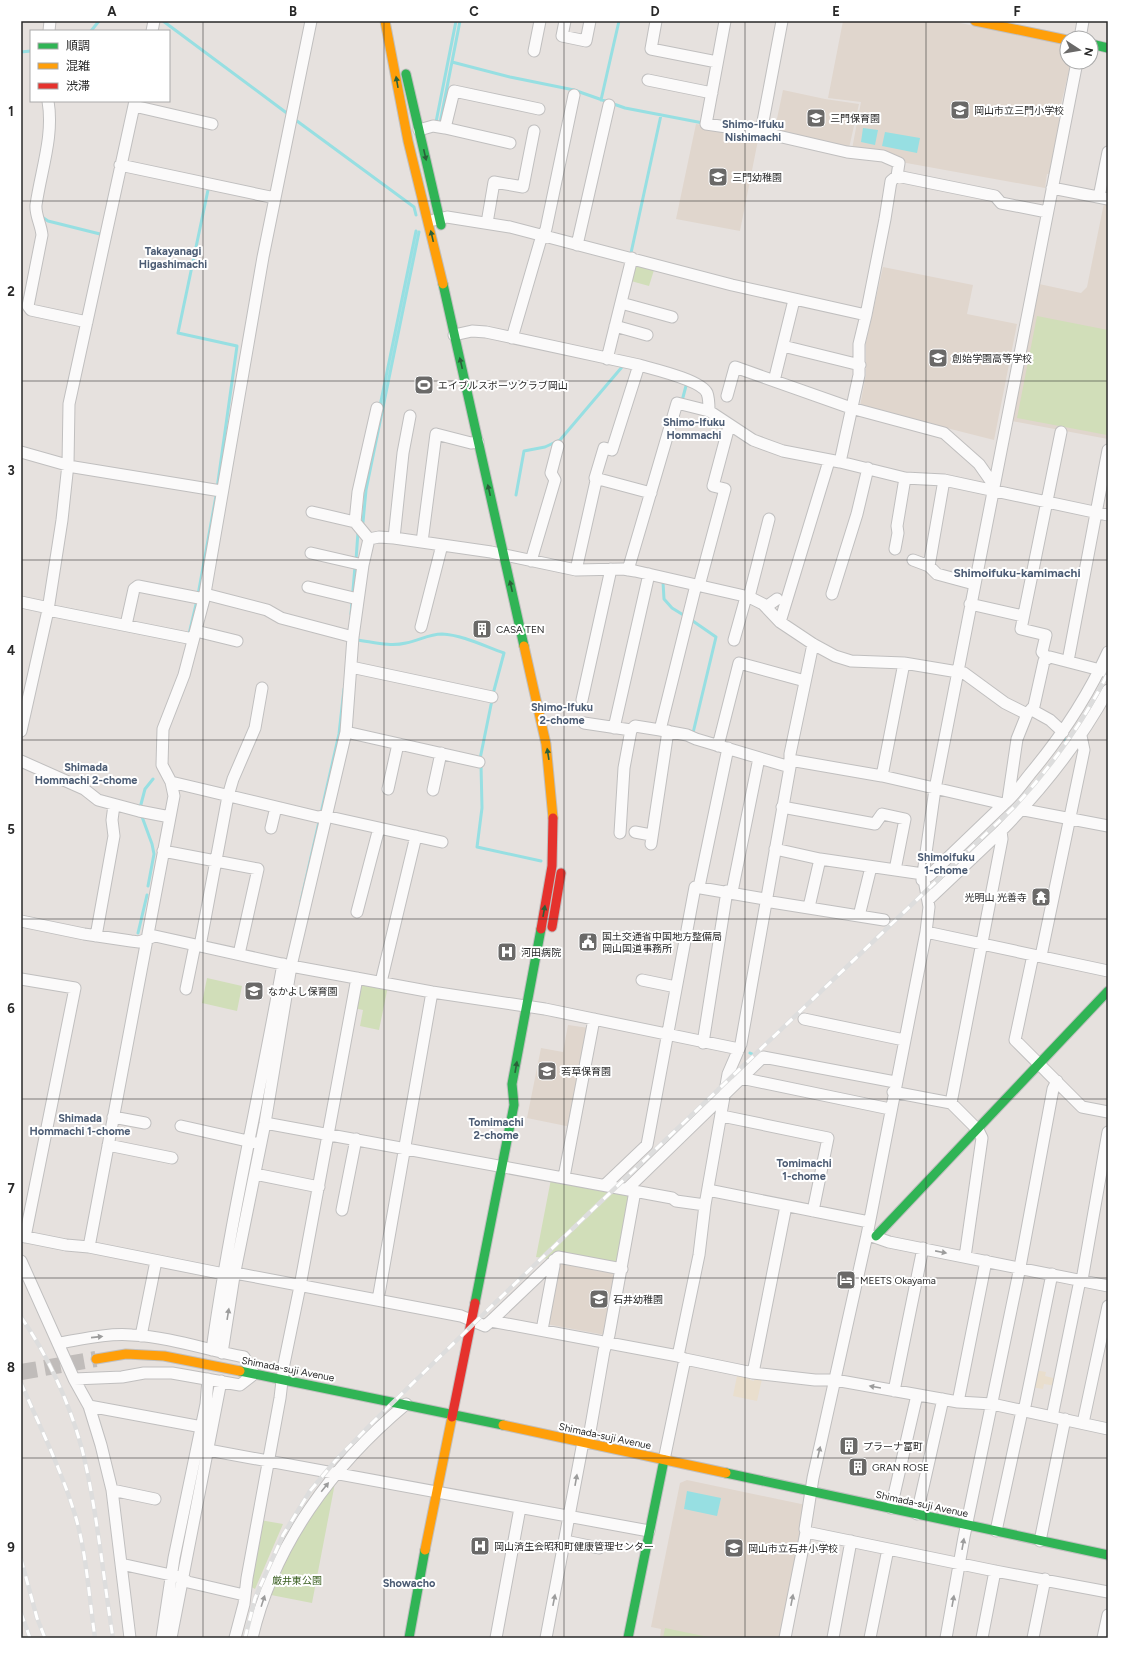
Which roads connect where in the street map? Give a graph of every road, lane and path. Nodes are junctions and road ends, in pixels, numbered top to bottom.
1 (311, 21) edge
2 (385, 21) edge
3 (540, 21) edge
4 (565, 21) edge
5 (590, 21) edge
6 (656, 21) edge
7 (725, 21) edge
8 (782, 21) edge
9 (978, 21) edge
10 (1059, 38) edge
11 (401, 45) dead end
12 (391, 47) junction
13 (534, 51) dead end
14 (404, 61) dead end
15 (717, 62) junction
16 (1075, 70) edge
17 (648, 80) dead end
18 (408, 84) junction
19 (712, 93) junction
20 (574, 95) dead end
21 (48, 102) edge
22 (135, 103) edge
23 (609, 105) dead end
24 (539, 109) dead end
25 (212, 124) dead end
26 (445, 128) junction
27 (419, 130) junction
28 (534, 131) dead end
29 (761, 132) junction
30 (408, 141) junction
31 (510, 143) dead end
32 (1108, 152) edge
33 (120, 165) junction
34 (896, 176) junction
35 (1052, 188) junction
36 (275, 198) junction
37 (1104, 198) edge
38 (1047, 212) junction
39 (434, 220) junction
40 (486, 223) junction
41 (544, 235) junction
42 (444, 236) dead end
43 (577, 245) junction
44 (632, 258) junction
45 (455, 287) dead end
46 (444, 290) junction
47 (794, 300) junction
48 (621, 303) junction
49 (866, 315) junction
50 (672, 317) dead end
51 (87, 322) junction
52 (615, 326) junction
53 (462, 333) junction
54 (647, 335) dead end
55 (512, 338) junction
56 (783, 346) junction
57 (607, 359) junction
58 (860, 365) junction
59 (638, 366) junction
60 (476, 380) dead end
61 (774, 381) junction
62 (465, 382) junction
63 (727, 396) dead end
64 (377, 408) dead end
65 (851, 408) junction
66 (709, 411) junction
67 (410, 416) dead end
68 (729, 426) junction
69 (1061, 432) dead end
70 (484, 440) junction
71 (558, 446) dead end
72 (1108, 450) edge
73 (21, 452) edge
74 (834, 461) junction
75 (68, 464) junction
76 (868, 468) junction
77 (595, 478) junction
78 (905, 478) junction
79 (944, 480) junction
80 (993, 487) junction
81 (218, 491) junction
82 (651, 493) junction
83 (1048, 502) junction
84 (504, 505) dead end
85 (493, 507) junction
86 (312, 512) dead end
87 (1096, 512) junction
88 (1108, 515) edge
89 (769, 519) dead end
90 (361, 529) junction
91 (394, 538) junction
92 (422, 542) junction
93 (442, 545) junction
94 (895, 549) dead end
95 (311, 553) dead end
96 (513, 557) junction
97 (913, 560) dead end
98 (531, 561) junction
99 (358, 564) junction
100 (928, 566) junction
101 (611, 569) junction
102 (576, 570) junction
103 (628, 570) junction
104 (649, 574) junction
105 (974, 584) junction
106 (698, 585) junction
107 (308, 587) dead end
108 (832, 594) dead end
109 (201, 597) junction
110 (747, 597) junction
111 (354, 598) junction
112 (777, 599) dead end
113 (21, 602) edge
114 (970, 604) junction
115 (766, 607) junction
116 (49, 609) junction
117 (527, 610) dead end
118 (517, 613) junction
119 (1024, 616) junction
120 (780, 622) junction
121 (126, 625) junction
122 (421, 627) dead end
123 (194, 635) junction
124 (350, 636) junction
125 (734, 640) dead end
126 (237, 641) dead end
127 (813, 644) junction
128 (1108, 652) edge
129 (1047, 658) junction
130 (1068, 661) junction
131 (904, 664) junction
132 (351, 667) junction
133 (541, 670) dead end
134 (1104, 671) edge
135 (531, 672) junction
136 (957, 672) junction
137 (805, 681) junction
138 (262, 688) dead end
139 (1108, 690) edge
140 (492, 697) dead end
141 (582, 700) dead end
142 (1030, 712) junction
143 (584, 723) dead end
144 (614, 728) junction
145 (631, 730) junction
146 (664, 730) junction
147 (21, 731) edge
148 (346, 732) junction
149 (1063, 732) junction
150 (1081, 736) junction
151 (398, 744) junction
152 (723, 747) junction
153 (441, 753) junction
154 (759, 758) junction
155 (21, 761) edge
156 (479, 762) dead end
157 (790, 763) junction
158 (882, 776) junction
159 (171, 782) junction
160 (935, 789) junction
161 (388, 790) dead end
162 (433, 790) dead end
163 (228, 796) junction
164 (1006, 803) junction
165 (114, 805) junction
166 (553, 806) junction
167 (564, 806) dead end
168 (276, 807) junction
169 (782, 807) junction
170 (1021, 810) junction
171 (170, 816) junction
172 (322, 816) junction
173 (1070, 818) junction
174 (1108, 826) edge
175 (271, 828) dead end
176 (379, 828) junction
177 (1001, 831) junction
178 (635, 832) dead end
179 (620, 833) dead end
180 (416, 836) junction
181 (553, 836) junction
182 (564, 836) dead end
183 (442, 842) dead end
184 (775, 849) junction
185 (163, 851) junction
186 (820, 859) junction
187 (216, 861) junction
188 (563, 861) dead end
189 (871, 866) junction
190 (895, 870) junction
191 (922, 877) junction
192 (699, 887) junction
193 (730, 892) junction
194 (547, 896) junction
195 (558, 898) junction
196 (765, 900) junction
197 (928, 900) junction
198 (809, 907) junction
199 (357, 912) dead end
200 (859, 916) junction
201 (884, 920) dead end
202 (21, 921) edge
203 (541, 926) junction
204 (926, 932) junction
205 (96, 936) junction
206 (146, 939) junction
207 (981, 944) junction
208 (198, 945) junction
209 (239, 954) junction
210 (1037, 956) junction
211 (287, 965) junction
212 (1108, 971) edge
213 (532, 977) junction
214 (357, 978) junction
215 (21, 979) edge
216 (543, 979) dead end
217 (642, 980) dead end
218 (381, 982) junction
219 (676, 987) junction
220 (186, 989) dead end
221 (1108, 990) edge
222 (432, 992) junction
223 (540, 997) dead end
224 (533, 1010) junction
225 (594, 1019) junction
226 (804, 1019) dead end
227 (667, 1036) junction
228 (904, 1040) junction
229 (702, 1043) junction
230 (739, 1049) junction
231 (1039, 1063) junction
232 (742, 1078) junction
233 (1057, 1081) junction
234 (523, 1086) dead end
235 (894, 1087) junction
236 (726, 1093) junction
237 (951, 1103) junction
238 (514, 1105) junction
239 (890, 1110) junction
240 (1108, 1112) edge
241 (722, 1116) junction
242 (113, 1117) junction
243 (265, 1122) junction
244 (145, 1123) dead end
245 (181, 1126) dead end
246 (978, 1130) junction
247 (1108, 1132) edge
248 (329, 1134) junction
249 (356, 1139) junction
250 (255, 1143) junction
251 (108, 1144) junction
252 (404, 1148) junction
253 (1106, 1152) edge
254 (172, 1158) dead end
255 (502, 1165) junction
256 (255, 1174) junction
257 (564, 1177) junction
258 (605, 1185) junction
259 (319, 1187) junction
260 (631, 1190) junction
261 (708, 1190) junction
262 (705, 1205) junction
263 (786, 1206) junction
264 (342, 1210) dead end
265 (813, 1211) junction
266 (869, 1222) junction
267 (872, 1236) junction
268 (23, 1237) edge
269 (89, 1247) junction
270 (923, 1248) junction
271 (964, 1256) junction
272 (554, 1260) junction
273 (21, 1261) edge
274 (156, 1261) junction
275 (986, 1261) junction
276 (1020, 1267) junction
277 (622, 1269) junction
278 (1052, 1274) junction
279 (229, 1275) junction
280 (1081, 1280) junction
281 (300, 1286) junction
282 (1108, 1286) edge
283 (378, 1300) junction
284 (1108, 1306) edge
285 (473, 1320) junction
286 (491, 1321) junction
287 (542, 1330) junction
288 (141, 1336) junction
289 (607, 1342) junction
290 (59, 1344) junction
291 (217, 1352) junction
292 (682, 1357) junction
293 (96, 1359) tunnel mouth
294 (753, 1373) junction
295 (254, 1374) junction
296 (74, 1379) junction
297 (208, 1379) junction
298 (282, 1380) junction
299 (835, 1380) junction
300 (221, 1381) junction
301 (894, 1391) junction
302 (917, 1395) junction
303 (943, 1399) junction
304 (958, 1402) junction
305 (406, 1404) junction
306 (992, 1404) junction
307 (89, 1406) junction
308 (1023, 1411) junction
309 (453, 1414) junction
310 (1052, 1417) junction
311 (1065, 1419) junction
312 (1083, 1423) junction
313 (202, 1427) junction
314 (1108, 1429) edge
315 (585, 1442) junction
316 (208, 1450) junction
317 (664, 1460) junction
318 (268, 1461) junction
319 (336, 1474) junction
320 (112, 1490) junction
321 (811, 1490) junction
322 (437, 1491) junction
323 (155, 1499) dead end
324 (520, 1508) junction
325 (891, 1508) junction
326 (917, 1514) junction
327 (569, 1517) junction
328 (967, 1525) junction
329 (649, 1531) junction
330 (996, 1531) junction
331 (806, 1532) junction
332 (565, 1541) junction
333 (851, 1541) junction
334 (1040, 1541) junction
335 (599, 1548) dead end
336 (888, 1549) junction
337 (1108, 1555) edge
338 (122, 1564) junction
339 (959, 1564) junction
340 (995, 1571) junction
341 (177, 1576) junction
342 (1045, 1580) junction
343 (1108, 1592) edge
344 (244, 1594) junction
345 (1108, 1615) edge
346 (130, 1638) edge
347 (162, 1638) edge
348 (171, 1638) edge
349 (235, 1638) edge
350 (252, 1638) edge
351 (409, 1638) edge
352 (496, 1638) edge
353 (546, 1638) edge
354 (628, 1638) edge
355 (785, 1638) edge
356 (833, 1638) edge
357 (870, 1638) edge
358 (946, 1638) edge
359 (982, 1638) edge
360 (1033, 1638) edge
361 (1103, 1638) edge

1 - 36 street
2 - 12 street
3 - 13 street
4 - 5 street
6 - 15 street
7 - 15 street
8 - 29 street
9 - 10 street
11 - 12 street
30 -> 12 street
14 - 18 street
15 - 19 street
16 - 35 street
17 - 19 street
18 - 27 street
18 - 30 street
19 - 29 street
20 - 41 street
21 - 51 street
22 - 25 street
22 - 33 street
23 - 43 street
24 - 26 street
26 - 27 street
26 - 31 street
27 -> 39 street
28 - 40 street
29 - 34 street
30 - 39 street
32 - 37 street
33 - 36 street
33 - 51 street
34 - 38 street
34 - 49 street
35 - 37 street
35 - 38 street
36 - 81 street
38 - 80 street
39 - 40 street
39 - 42 street
46 -> 39 street
40 - 41 street
41 - 43 street
41 - 55 street
43 - 44 street
44 - 47 street
44 - 48 street
45 - 46 street
46 - 53 street
47 - 49 street
47 - 56 street
48 - 50 street
48 - 52 street
49 - 58 street
51 - 75 street
52 - 54 street
52 - 57 street
53 - 55 street
62 -> 53 street
55 - 57 street
56 - 58 street
56 - 61 street
57 - 59 street
58 - 65 street
59 - 66 street
59 - 77 street
60 - 62 street
61 - 63 street
61 - 65 street
62 - 70 street
64 - 90 street
65 - 74 street
65 - 80 street
66 - 68 street
66 - 82 street
67 - 91 street
68 - 74 street
68 - 106 street
69 - 83 street
85 -> 70 street
70 - 92 street
71 - 98 street
72 - 87 street
73 - 75 street
74 - 76 street
74 - 120 street
75 - 81 street
75 - 116 street
76 - 78 street
76 - 108 street
77 - 82 street
77 - 102 street
78 - 79 street
78 - 94 street
79 - 80 street
79 - 100 street
80 - 83 street
80 - 105 street
81 - 109 street
82 - 103 street
83 - 87 street
83 - 119 street
84 - 85 street
85 - 96 street
86 - 90 street
87 - 88 street
87 - 130 street
89 - 110 street
90 - 91 street
90 - 99 street
91 - 92 street
92 - 93 street
93 - 96 street
93 - 122 street
95 - 99 street
96 - 98 street
118 -> 96 street
97 - 100 street
98 - 102 street
99 - 111 street
100 - 105 street
101 - 102 street
101 - 103 street
101 - 141 street
103 - 104 street
104 - 106 street
104 - 144 street
105 - 114 street
106 - 110 street
106 - 146 street
107 - 111 street
109 - 121 street
109 - 123 street
109 - 124 street
110 - 115 street
110 - 125 street
111 - 124 street
112 - 115 street
113 - 116 street
114 - 119 street
114 - 136 street
115 - 120 street
116 - 121 street
116 - 147 street
117 - 118 street
118 - 135 street
119 - 129 street
120 - 127 street
121 - 123 street
123 - 126 street
123 - 159 street
124 - 132 street
127 - 131 street
127 - 137 street
128 - 134 street
129 - 130 street
129 - 142 street
130 - 134 street
131 - 136 street
131 - 158 street
132 - 140 street
132 - 148 street
133 - 135 street
134 - 149 street
166 -> 135 street
136 - 142 street
136 - 160 street
137 - 152 street
137 - 157 street
138 - 163 street
139 - 150 street
142 - 149 street
142 - 164 street
143 - 144 street
144 - 145 street
145 - 146 street
145 - 179 street
146 - 152 street
146 - 178 street
148 - 151 street
148 - 172 street
149 - 164 street
150 - 170 street
150 - 173 street
151 - 153 street
151 - 161 street
152 - 154 street
152 - 192 street
153 - 156 street
153 - 162 street
154 - 157 street
154 - 193 street
155 - 165 street
157 - 158 street
157 - 169 street
158 - 160 street
159 - 163 street
159 - 171 street
160 - 164 street
160 - 191 street
163 - 168 street
163 - 187 street
164 - 170 street
164 - 191 street
165 - 171 street
165 - 205 street
166 - 167 street
166 - 181 street
168 - 172 street
168 - 175 street
169 - 184 street
169 - 190 street
170 - 173 street
170 - 177 street
171 - 185 street
172 - 176 street
172 - 211 street
173 - 174 street
173 - 210 street
176 - 180 street
176 - 199 street
177 - 197 street
177 - 207 street
180 - 183 street
180 - 218 street
181 - 182 street
181 - 194 street
184 - 186 street
184 - 196 street
185 - 187 street
185 - 206 street
186 - 189 street
186 - 198 street
187 - 208 street
187 - 209 street
188 - 195 street
189 - 190 street
189 - 200 street
190 - 191 street
191 - 197 street
192 - 193 street
192 - 219 street
193 - 196 street
193 - 229 street
194 - 195 street
203 -> 194 street
195 - 203 street
196 - 198 street
196 - 230 street
197 - 204 street
198 - 200 street
200 - 201 street
202 - 205 street
203 - 213 street
204 - 207 street
204 - 228 street
205 - 206 street
206 - 208 street
206 - 242 street
207 - 210 street
207 - 237 street
208 - 209 street
208 - 220 street
209 - 211 street
210 - 212 street
210 - 231 street
211 - 214 street
211 - 243 street
211 - 250 street
213 - 216 street
213 - 224 street
214 - 218 street
214 - 248 street
215 - 268 street
217 - 219 street
218 - 222 street
219 - 227 street
221 - 231 street
222 - 224 street
222 - 252 street
223 - 224 street
224 - 225 street
238 -> 224 street
225 - 227 street
225 - 257 street
226 - 228 street
227 - 229 street
227 - 258 street
228 - 235 street
229 - 230 street
230 - 236 street
231 - 233 street
231 - 246 street
232 - 235 street
232 - 236 street
232 - 239 street
233 - 240 street
233 - 276 street
234 - 238 street
235 - 237 street
235 - 239 street
236 - 241 street
236 - 260 street
237 - 246 street
238 - 255 street
239 - 266 street
241 - 261 street
241 - 265 street
242 - 244 street
242 - 251 street
243 - 248 street
243 - 250 street
245 - 250 street
246 - 267 street
246 - 271 street
247 - 253 street
248 - 249 street
248 - 259 street
249 - 252 street
249 - 264 street
250 - 256 street
250 - 279 street
251 - 254 street
251 - 269 street
252 - 255 street
252 - 283 street
253 - 280 street
255 - 257 street
255 - 285 street
256 - 259 street
256 - 279 street
257 - 258 street
258 - 260 street
259 - 281 street
260 - 262 street
260 - 277 street
261 - 262 street
261 - 263 street
262 - 292 street
263 - 265 street
263 - 294 street
265 - 266 street
266 - 267 street
267 - 270 street
267 - 299 street
268 - 269 street
269 - 274 street
270 -> 271 street
270 - 301 street
271 - 275 street
272 - 277 street
272 - 286 street
272 - 287 street
273 - 290 street
274 - 279 street
274 - 288 street
275 - 276 street
275 - 304 street
276 - 278 street
276 - 306 street
277 - 289 street
278 - 280 street
278 - 308 street
279 - 281 street
279 - 291 street
280 - 282 street
280 - 310 street
281 - 283 street
281 - 298 street
283 - 285 street
284 - 312 street
285 - 286 street
285 - 309 street
286 - 287 street
287 - 289 street
290 -> 288 street
288 - 291 street
289 - 292 street
289 - 315 street
290 - 296 street
291 - 295 street
292 - 294 street
292 - 317 street
293 - 295 street, Shimada-suji Avenue
294 - 299 street
295 - 298 street, Shimada-suji Avenue
295 - 300 street
296 - 297 street
296 - 307 street
297 - 300 street
297 - 313 street
298 - 305 street, Shimada-suji Avenue
298 - 318 street
301 -> 299 street
321 -> 299 street
300 - 316 street
301 - 302 street
302 - 303 street
302 - 325 street
303 - 304 street
303 - 326 street
304 - 306 street
305 - 309 street, Shimada-suji Avenue
305 - 319 street
306 - 308 street
306 - 328 street
307 - 313 street
307 - 320 street
308 - 310 street
308 - 330 street
309 - 315 street, Shimada-suji Avenue
309 - 322 street
310 - 311 street
311 - 312 street
311 - 334 street
312 - 314 street
313 - 341 street
315 - 317 street, Shimada-suji Avenue
327 -> 315 street
316 - 318 street
316 - 341 street
317 - 321 street, Shimada-suji Avenue
317 - 329 street
318 - 319 street
318 - 344 street
319 - 322 street
350 -> 319 street
320 - 323 street
320 - 338 street
321 - 325 street, Shimada-suji Avenue
321 - 331 street
322 - 324 street
322 - 351 street
324 - 327 street
324 - 352 street
325 - 326 street, Shimada-suji Avenue
326 - 328 street, Shimada-suji Avenue
327 - 329 street
327 - 332 street
328 - 330 street, Shimada-suji Avenue
339 -> 328 street
329 - 354 street
330 - 334 street, Shimada-suji Avenue
331 - 333 street
355 -> 331 street
332 - 335 street
353 -> 332 street
333 - 336 street
333 - 356 street
334 - 337 street, Shimada-suji Avenue
336 - 339 street
336 - 357 street
338 - 341 street
338 - 346 street
339 - 340 street
358 -> 339 street
340 - 342 street
340 - 359 street
341 - 344 street
341 - 347 street
341 - 348 street
342 - 343 street
342 - 360 street
344 - 349 street
345 - 361 street

